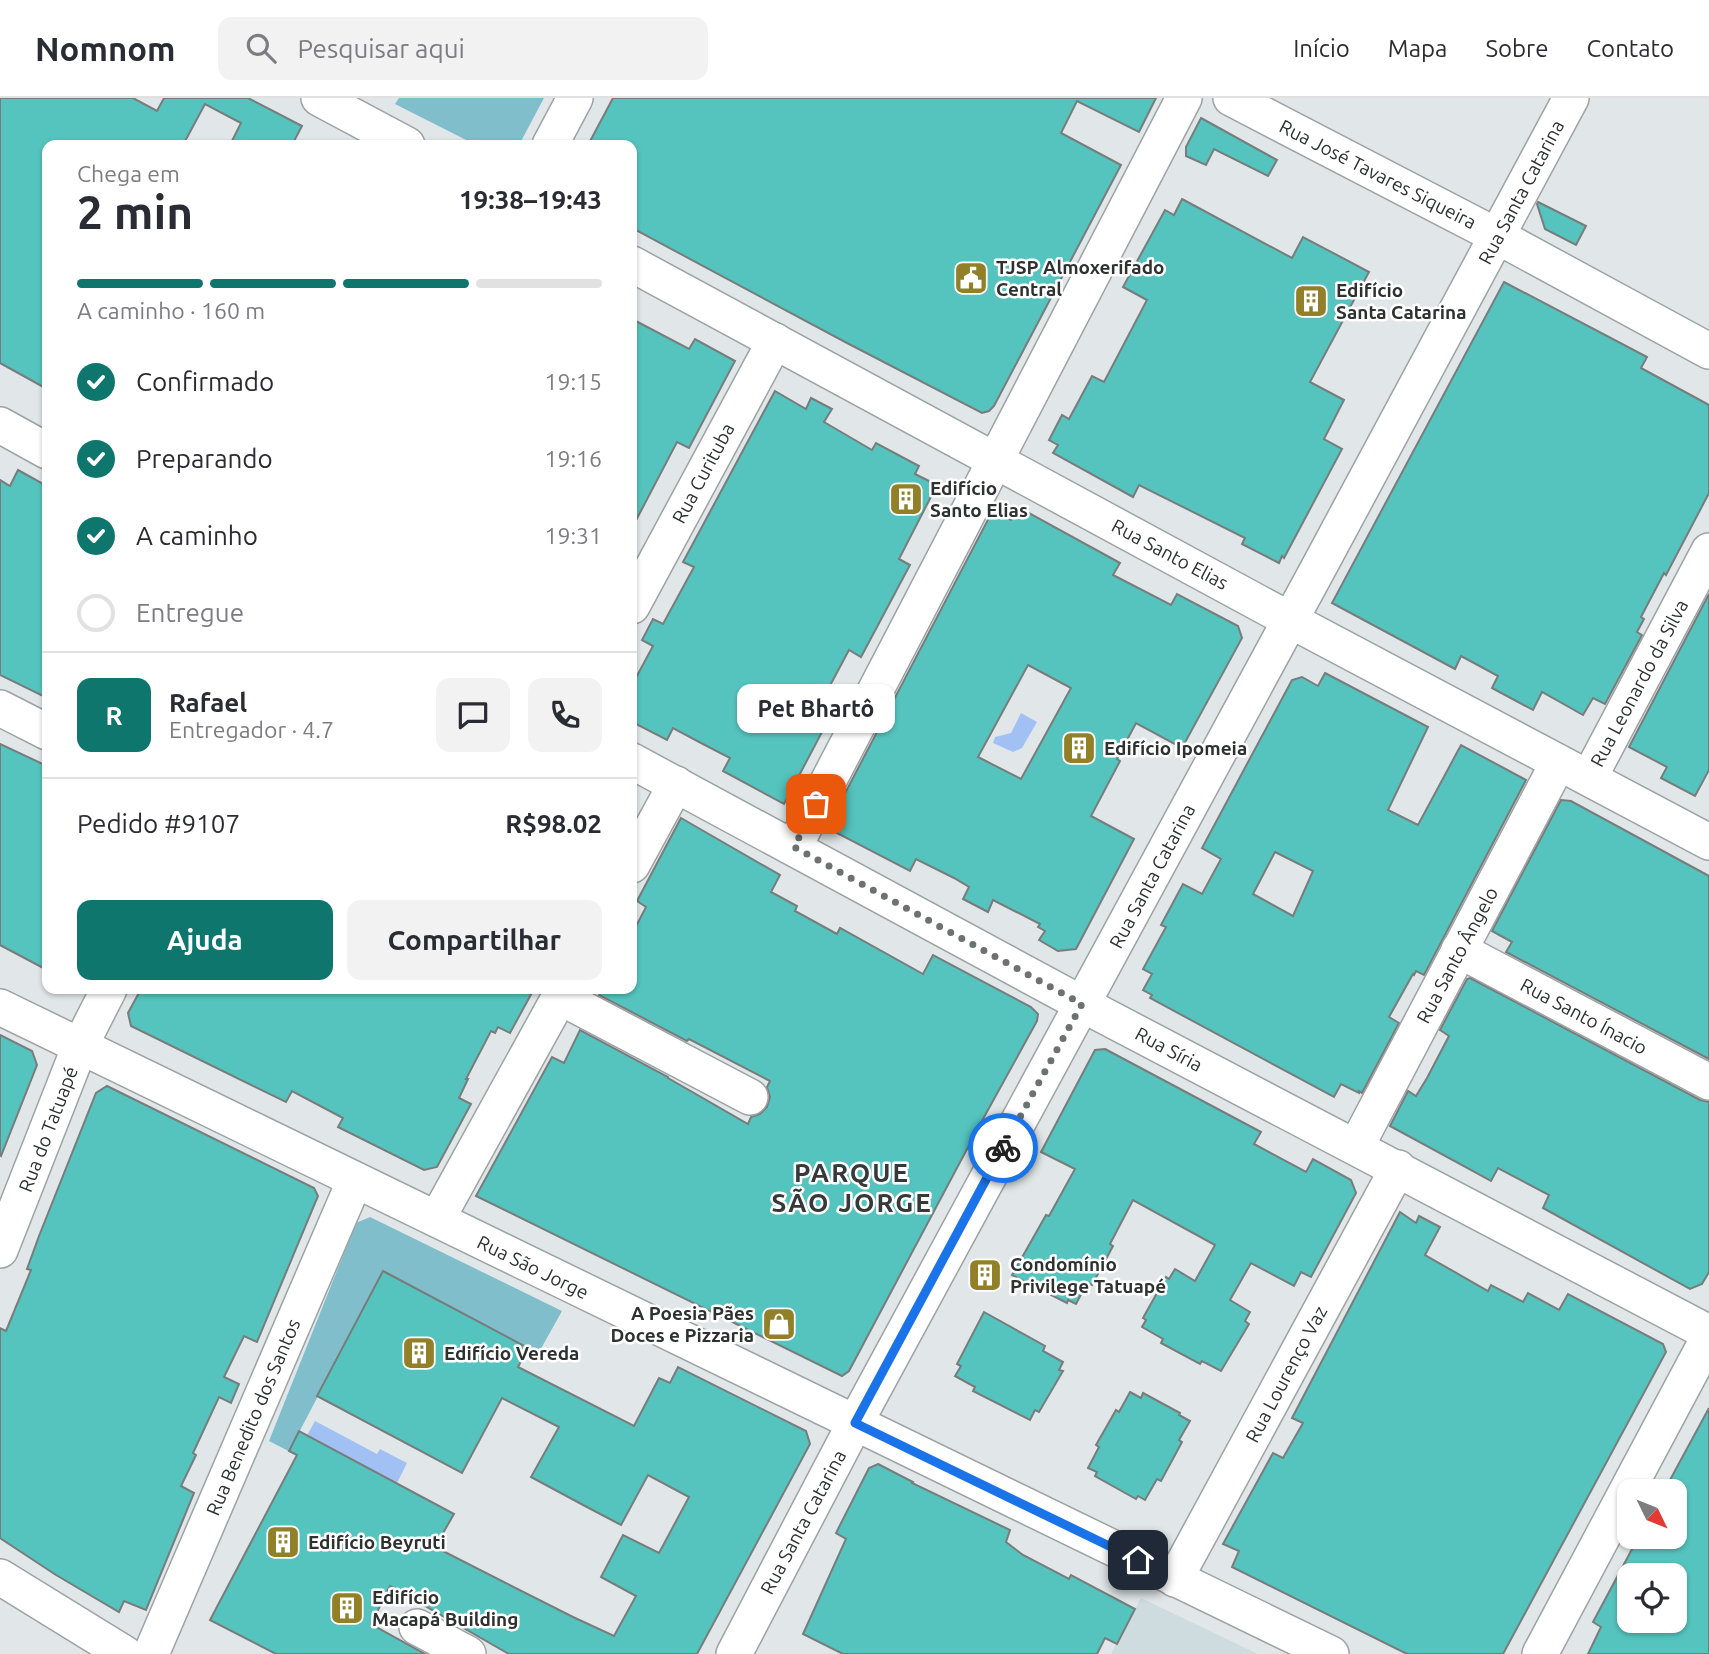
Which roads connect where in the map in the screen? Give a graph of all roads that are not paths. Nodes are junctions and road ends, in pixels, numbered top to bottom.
1 (319, 98) edge
2 (575, 98) edge
3 (1184, 98) edge
4 (1231, 98) edge
5 (1571, 98) edge
6 (398, 140) edge
7 (553, 140) edge
8 (1497, 236) junction
9 (637, 267) edge
10 (775, 341) junction
11 (1709, 351) edge
12 (0, 425) edge
13 (42, 448) edge
14 (996, 460) junction
15 (1709, 551) edge
16 (637, 597) edge
17 (1290, 620) junction
18 (0, 708) edge
19 (42, 729) edge
20 (1558, 763) junction
21 (637, 764) edge
22 (1589, 778) junction
23 (676, 784) junction
24 (1709, 842) edge
25 (794, 847) junction
26 (637, 856) edge
27 (1459, 950) junction
28 (106, 994) edge
29 (561, 994) edge
30 (564, 994) edge
31 (1082, 1004) junction
32 (0, 1007) edge
33 (80, 1046) junction
34 (1709, 1082) edge
35 (750, 1097) dead end
36 (1356, 1147) junction
37 (1398, 1168) junction
38 (355, 1180) junction
39 (437, 1219) junction
40 (0, 1250) edge
41 (1709, 1335) edge
42 (855, 1423) junction
43 (0, 1577) edge
44 (1175, 1579) junction
45 (417, 1627) dead end
46 (125, 1654) edge
47 (151, 1654) edge
48 (468, 1654) edge
49 (734, 1654) edge
50 (1331, 1654) edge
51 (1540, 1654) edge

1 - 6 street
2 - 7 street
3 - 14 street
4 - 8 street, Rua José Tavares Siqueira
5 - 8 street, Rua Santa Catarina
8 - 11 street, Rua José Tavares Siqueira
8 - 17 street, Rua Santa Catarina
9 - 10 street, Rua Santo Elias
10 - 14 street, Rua Santo Elias
10 - 16 street, Rua Curituba
12 - 13 street
14 - 17 street, Rua Santo Elias
14 - 25 street
15 - 22 street, Rua Leonardo da Silva
17 - 20 street, Rua Santo Elias
17 - 31 street, Rua Santa Catarina
18 - 19 street
20 - 22 street, Rua Santo Elias
20 - 27 street, Rua Santo Ângelo
21 - 23 street, Rua Síria
22 - 24 street, Rua Santo Elias
23 - 25 street, Rua Síria
23 - 26 street
25 - 31 street, Rua Síria
27 - 34 street, Rua Santo Ínacio
27 - 36 street, Rua Santo Ângelo
28 - 33 street, Rua do Tatuapé
29 - 39 street
30 - 35 street
31 - 36 street, Rua Síria
31 - 42 street, Rua Santa Catarina
32 - 33 street, Rua São Jorge
33 - 38 street, Rua São Jorge
33 - 40 street, Rua do Tatuapé
36 - 37 street, Rua Síria
37 - 41 street, Rua Síria
37 - 44 street, Rua Lourenço Vaz
38 - 39 street, Rua São Jorge
38 - 47 street, Rua Benedito dos Santos
39 - 42 street, Rua São Jorge
41 - 51 street
42 - 44 street, Rua São Jorge
42 - 49 street, Rua Santa Catarina
43 - 46 street
44 - 50 street, Rua São Jorge
45 - 48 street

